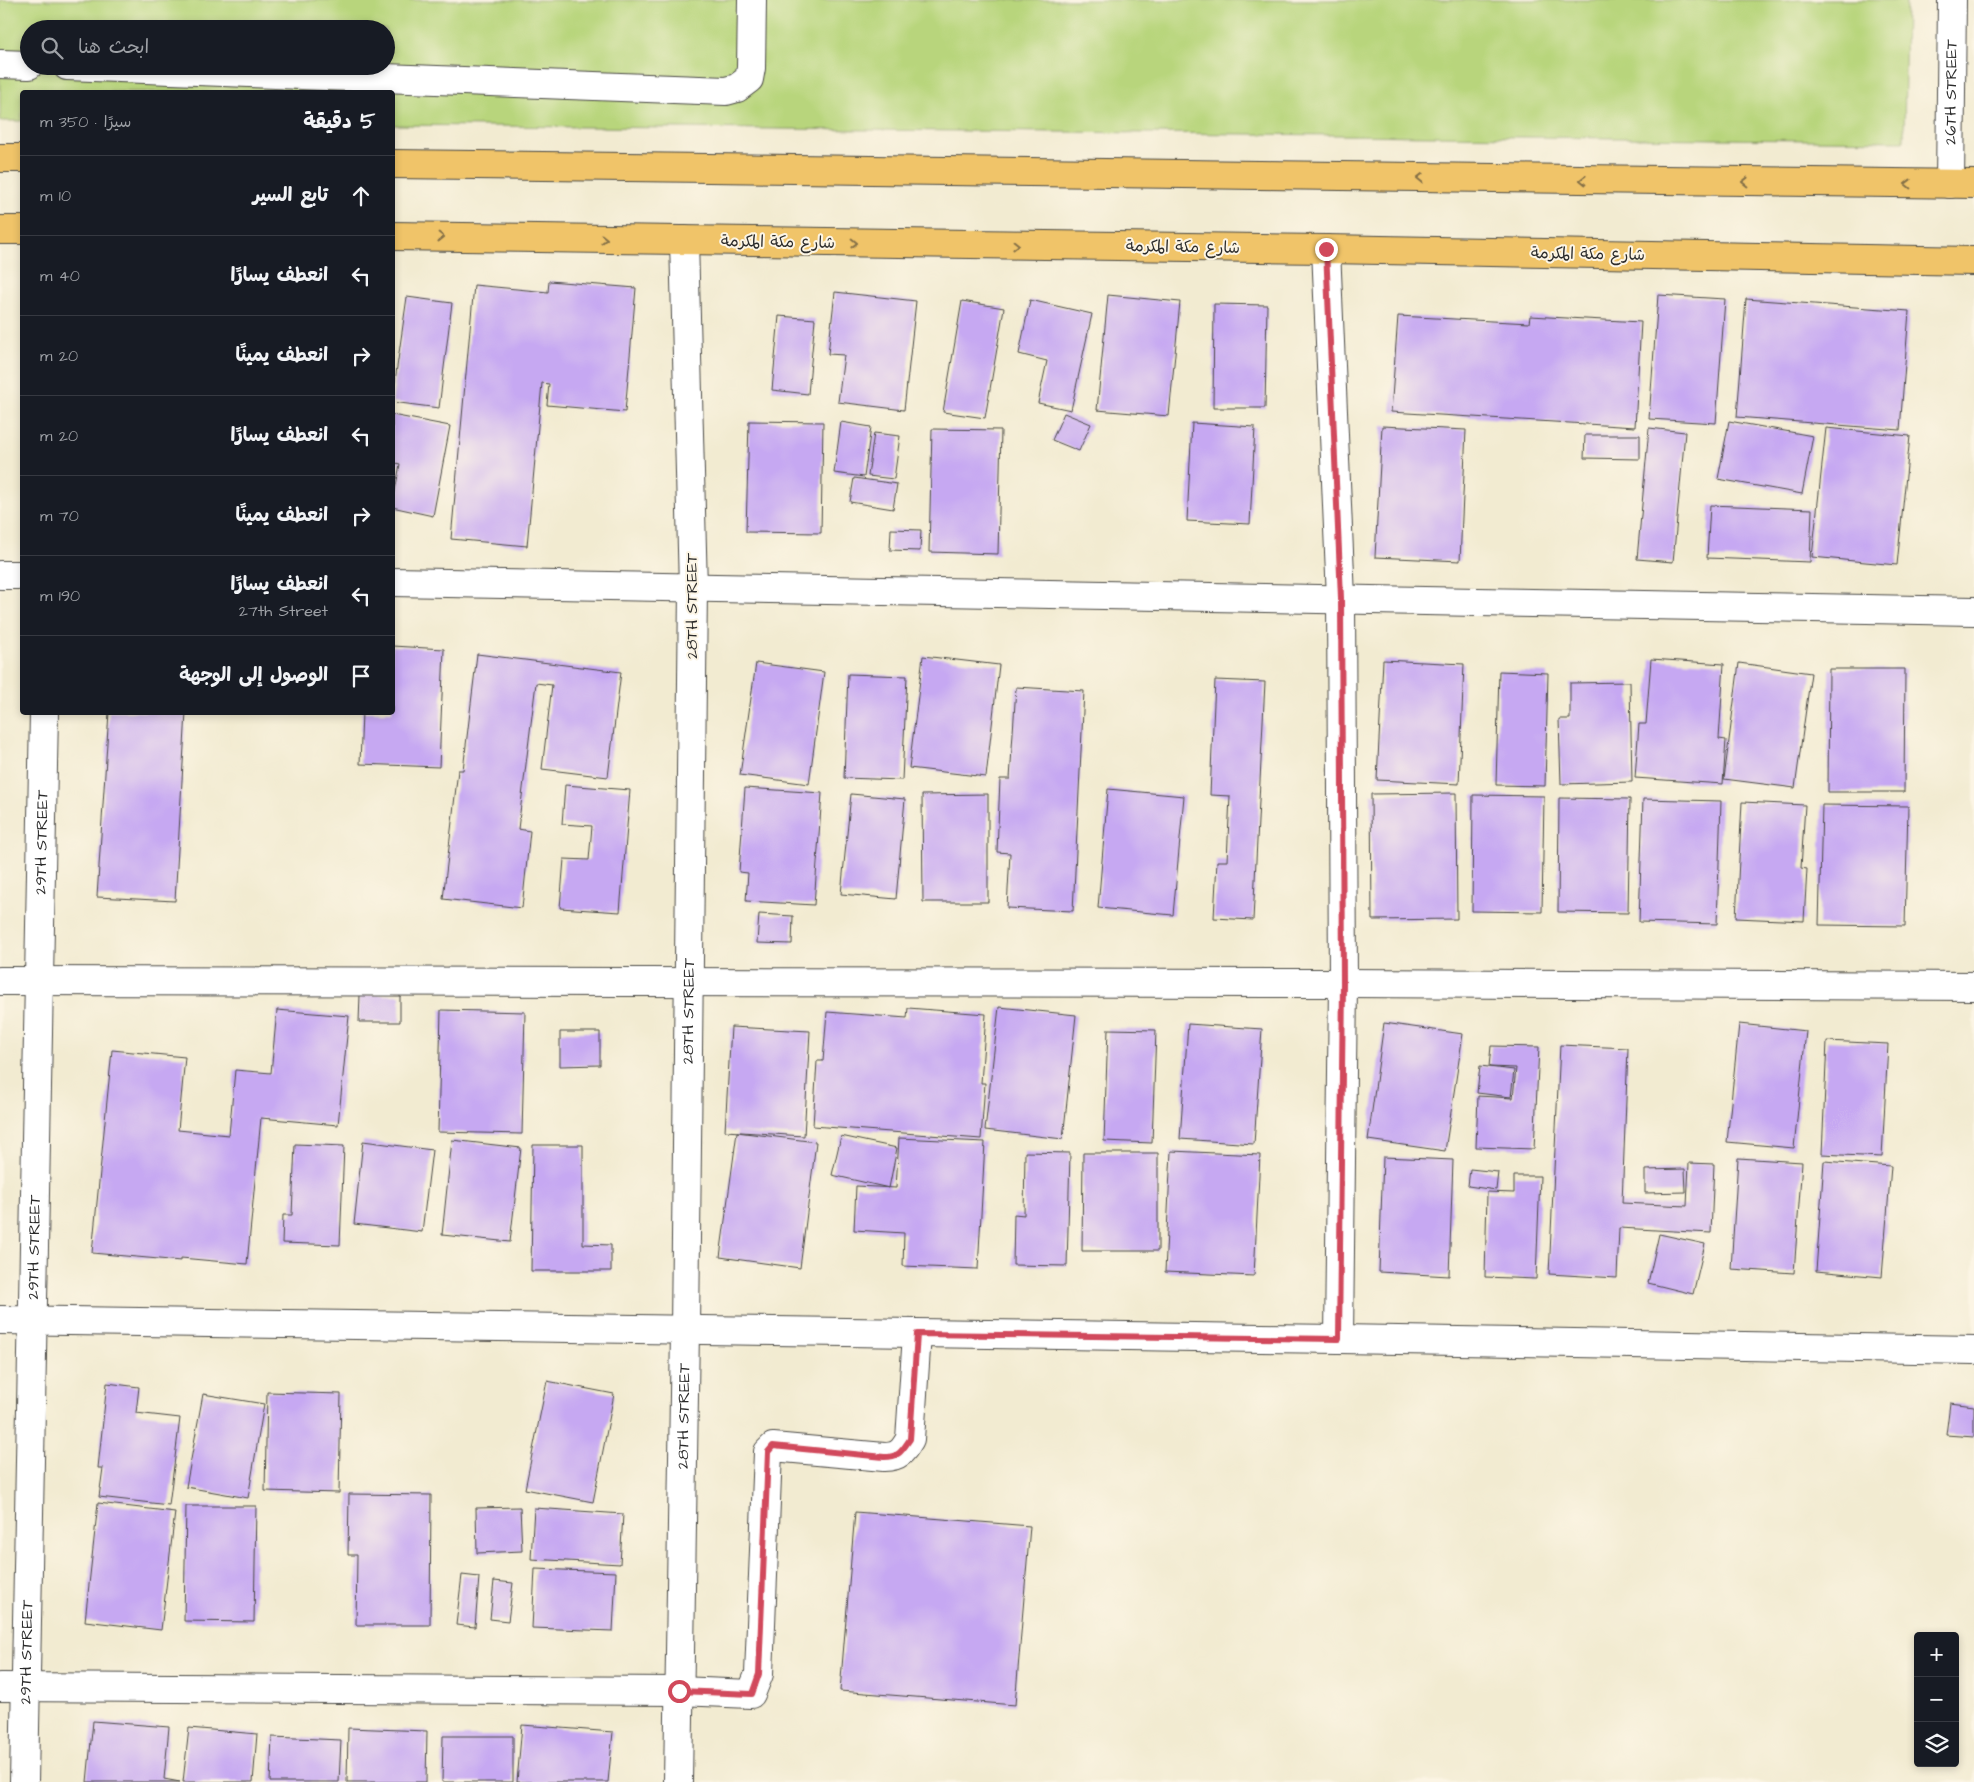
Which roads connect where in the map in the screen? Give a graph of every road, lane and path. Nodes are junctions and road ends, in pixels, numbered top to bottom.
1 (752, 0) edge
2 (1952, 0) edge
3 (0, 64) edge
4 (20, 65) edge
5 (304, 75) edge
6 (0, 158) edge
7 (20, 158) edge
8 (395, 164) edge
9 (1962, 184) edge
10 (0, 230) edge
11 (20, 230) edge
12 (395, 236) edge
13 (684, 240) junction
14 (1326, 249) junction
15 (1974, 261) edge
16 (0, 575) edge
17 (20, 575) edge
18 (395, 582) edge
19 (693, 588) junction
20 (1341, 598) junction
21 (1974, 611) edge
22 (44, 715) edge
23 (0, 981) edge
24 (39, 982) junction
25 (689, 983) junction
26 (1343, 983) junction
27 (1974, 986) edge
28 (0, 1320) edge
29 (33, 1320) junction
30 (686, 1330) junction
31 (917, 1334) junction
32 (1339, 1339) junction
33 (1974, 1350) edge
34 (13, 1687) edge
35 (679, 1691) junction
36 (24, 1782) edge
37 (678, 1782) edge

1 - 5 street
2 - 9 street, 26TH STREET
3 - 4 street
6 - 7 main road
9 -> 8 main road
10 - 11 main road
12 -> 13 main road, شارع مكة المكرمة
13 -> 14 main road, شارع مكة المكرمة
13 - 19 street, 28TH STREET
14 - 15 main road, شارع مكة المكرمة
14 - 20 street
16 - 17 street
18 - 19 street
19 - 20 street
19 - 25 street, 28TH STREET
20 - 21 street
20 - 26 street
22 - 24 street, 29TH STREET
23 - 24 street
24 - 25 street
24 - 29 street, 29TH STREET
25 - 26 street
25 - 30 street, 28TH STREET
26 - 27 street
26 - 32 street
28 - 29 street
29 - 30 street
29 - 34 street, 29TH STREET
30 - 31 street
30 - 35 street, 28TH STREET
31 - 32 street
31 - 35 street
32 - 33 street
34 - 35 street
34 - 36 street, 29TH STREET
35 - 37 street, 28TH STREET

